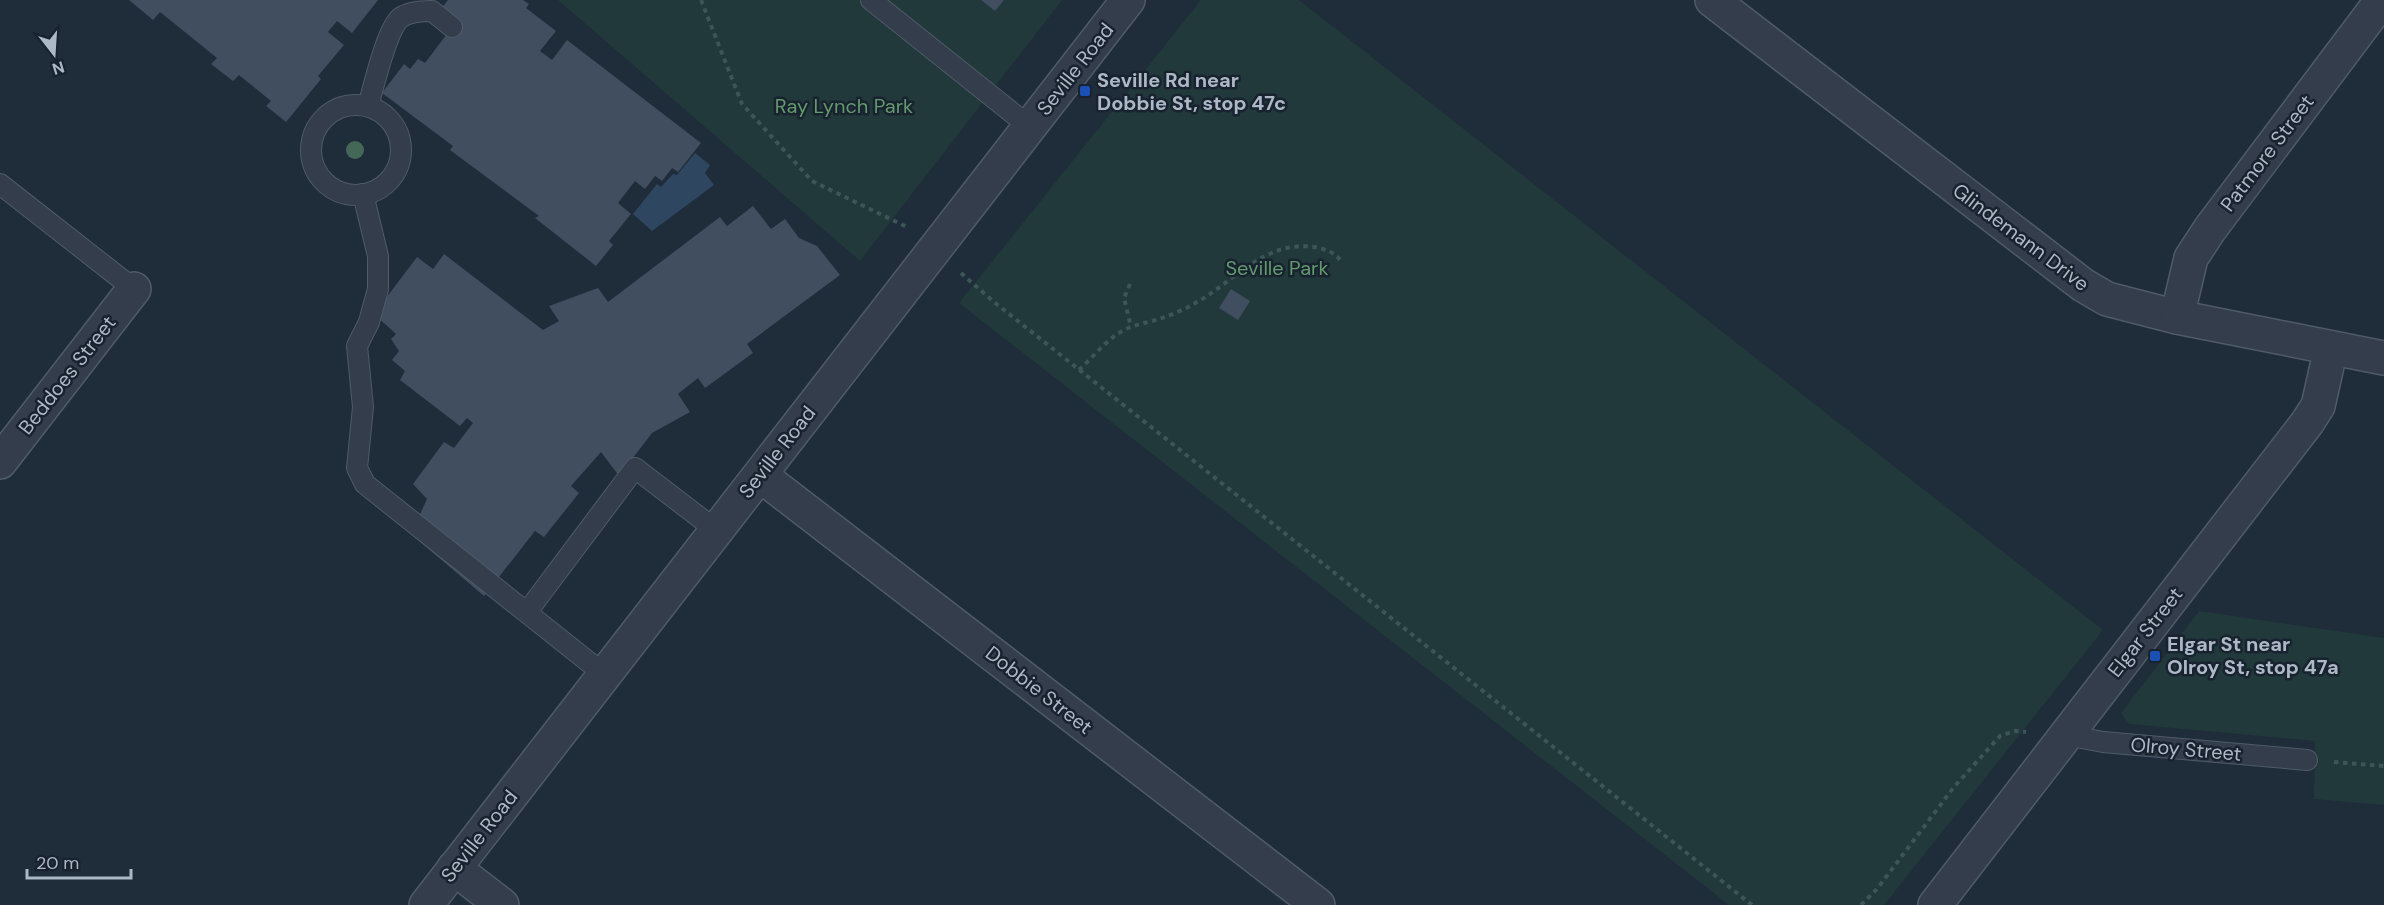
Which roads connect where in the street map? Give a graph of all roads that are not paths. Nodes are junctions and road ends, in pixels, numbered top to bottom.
1 (871, 0) edge
2 (1128, 0) edge
3 (1712, 0) edge
4 (2382, 0) edge
5 (452, 27) dead end
6 (368, 106) junction
7 (1030, 127) junction
8 (0, 184) edge
9 (363, 194) junction
10 (134, 288) joint
11 (2177, 317) junction
12 (2331, 348) junction
13 (2384, 358) edge
14 (0, 462) edge
15 (760, 475) junction
16 (716, 530) junction
17 (527, 612) junction
18 (605, 675) junction
19 (2066, 735) junction
20 (2307, 760) road end
21 (454, 868) junction
22 (426, 905) edge
23 (502, 905) edge
24 (1318, 905) edge
25 (1935, 905) edge

1 - 7 lane
2 - 7 street, Seville Road
3 - 11 street, Glindemann Drive
4 - 11 street, Patmore Street
5 - 6 lane
6 - 9 lane
6 - 9 lane
7 - 15 street, Seville Road
8 - 10 lane
9 - 17 lane
10 - 14 street, Beddoes Street
11 - 12 street, Glindemann Drive
12 - 13 street, Glindemann Drive
12 - 19 street, Elgar Street
15 - 16 street, Seville Road
15 - 24 street, Dobbie Street
16 - 17 lane
16 - 18 street, Seville Road
17 - 18 lane
18 - 21 street, Seville Road
19 - 20 lane, Olroy Street
19 - 25 street, Elgar Street
21 - 22 street, Seville Road
21 - 23 street

